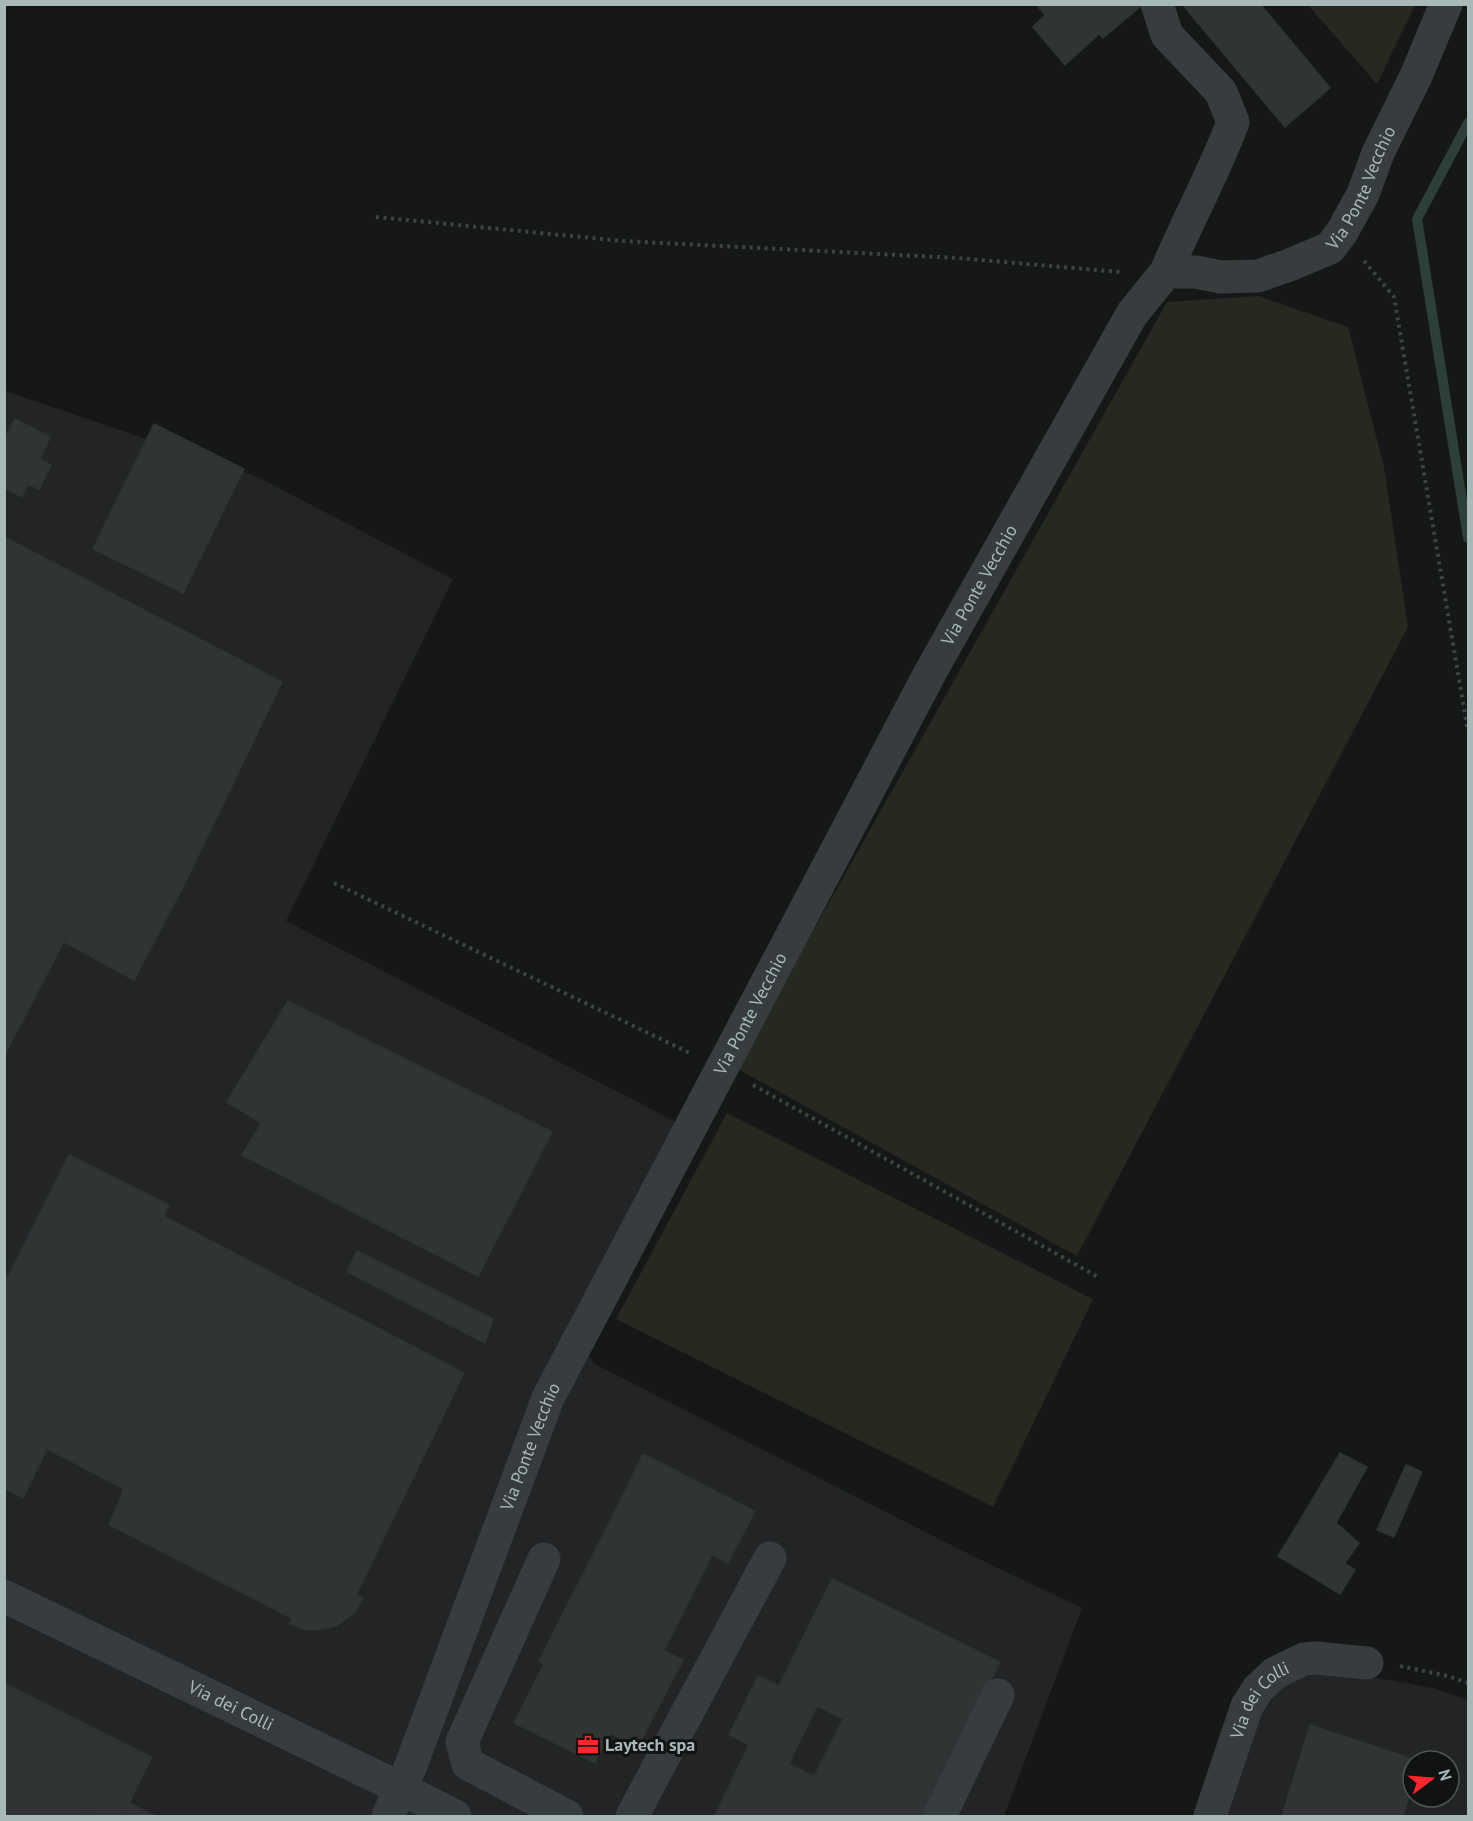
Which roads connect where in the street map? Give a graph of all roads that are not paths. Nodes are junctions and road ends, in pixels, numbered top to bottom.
1 (1157, 4) edge
2 (1446, 4) edge
3 (1166, 272) junction
4 (770, 1558) dead end
5 (544, 1559) dead end
6 (4, 1596) edge
7 (1367, 1663) road end
8 (998, 1695) dead end
9 (395, 1803) edge
10 (455, 1816) edge
11 (567, 1816) edge
12 (632, 1816) edge
13 (940, 1816) edge
14 (1210, 1816) edge

1 - 3 street, Via Ponte Vecchio
2 - 3 street, Via Ponte Vecchio
3 - 9 street, Via Ponte Vecchio
4 - 12 street
5 - 11 street
6 - 9 street, Via dei Colli
7 - 14 street, Via dei Colli
8 - 13 street
9 - 10 street, Via dei Colli

